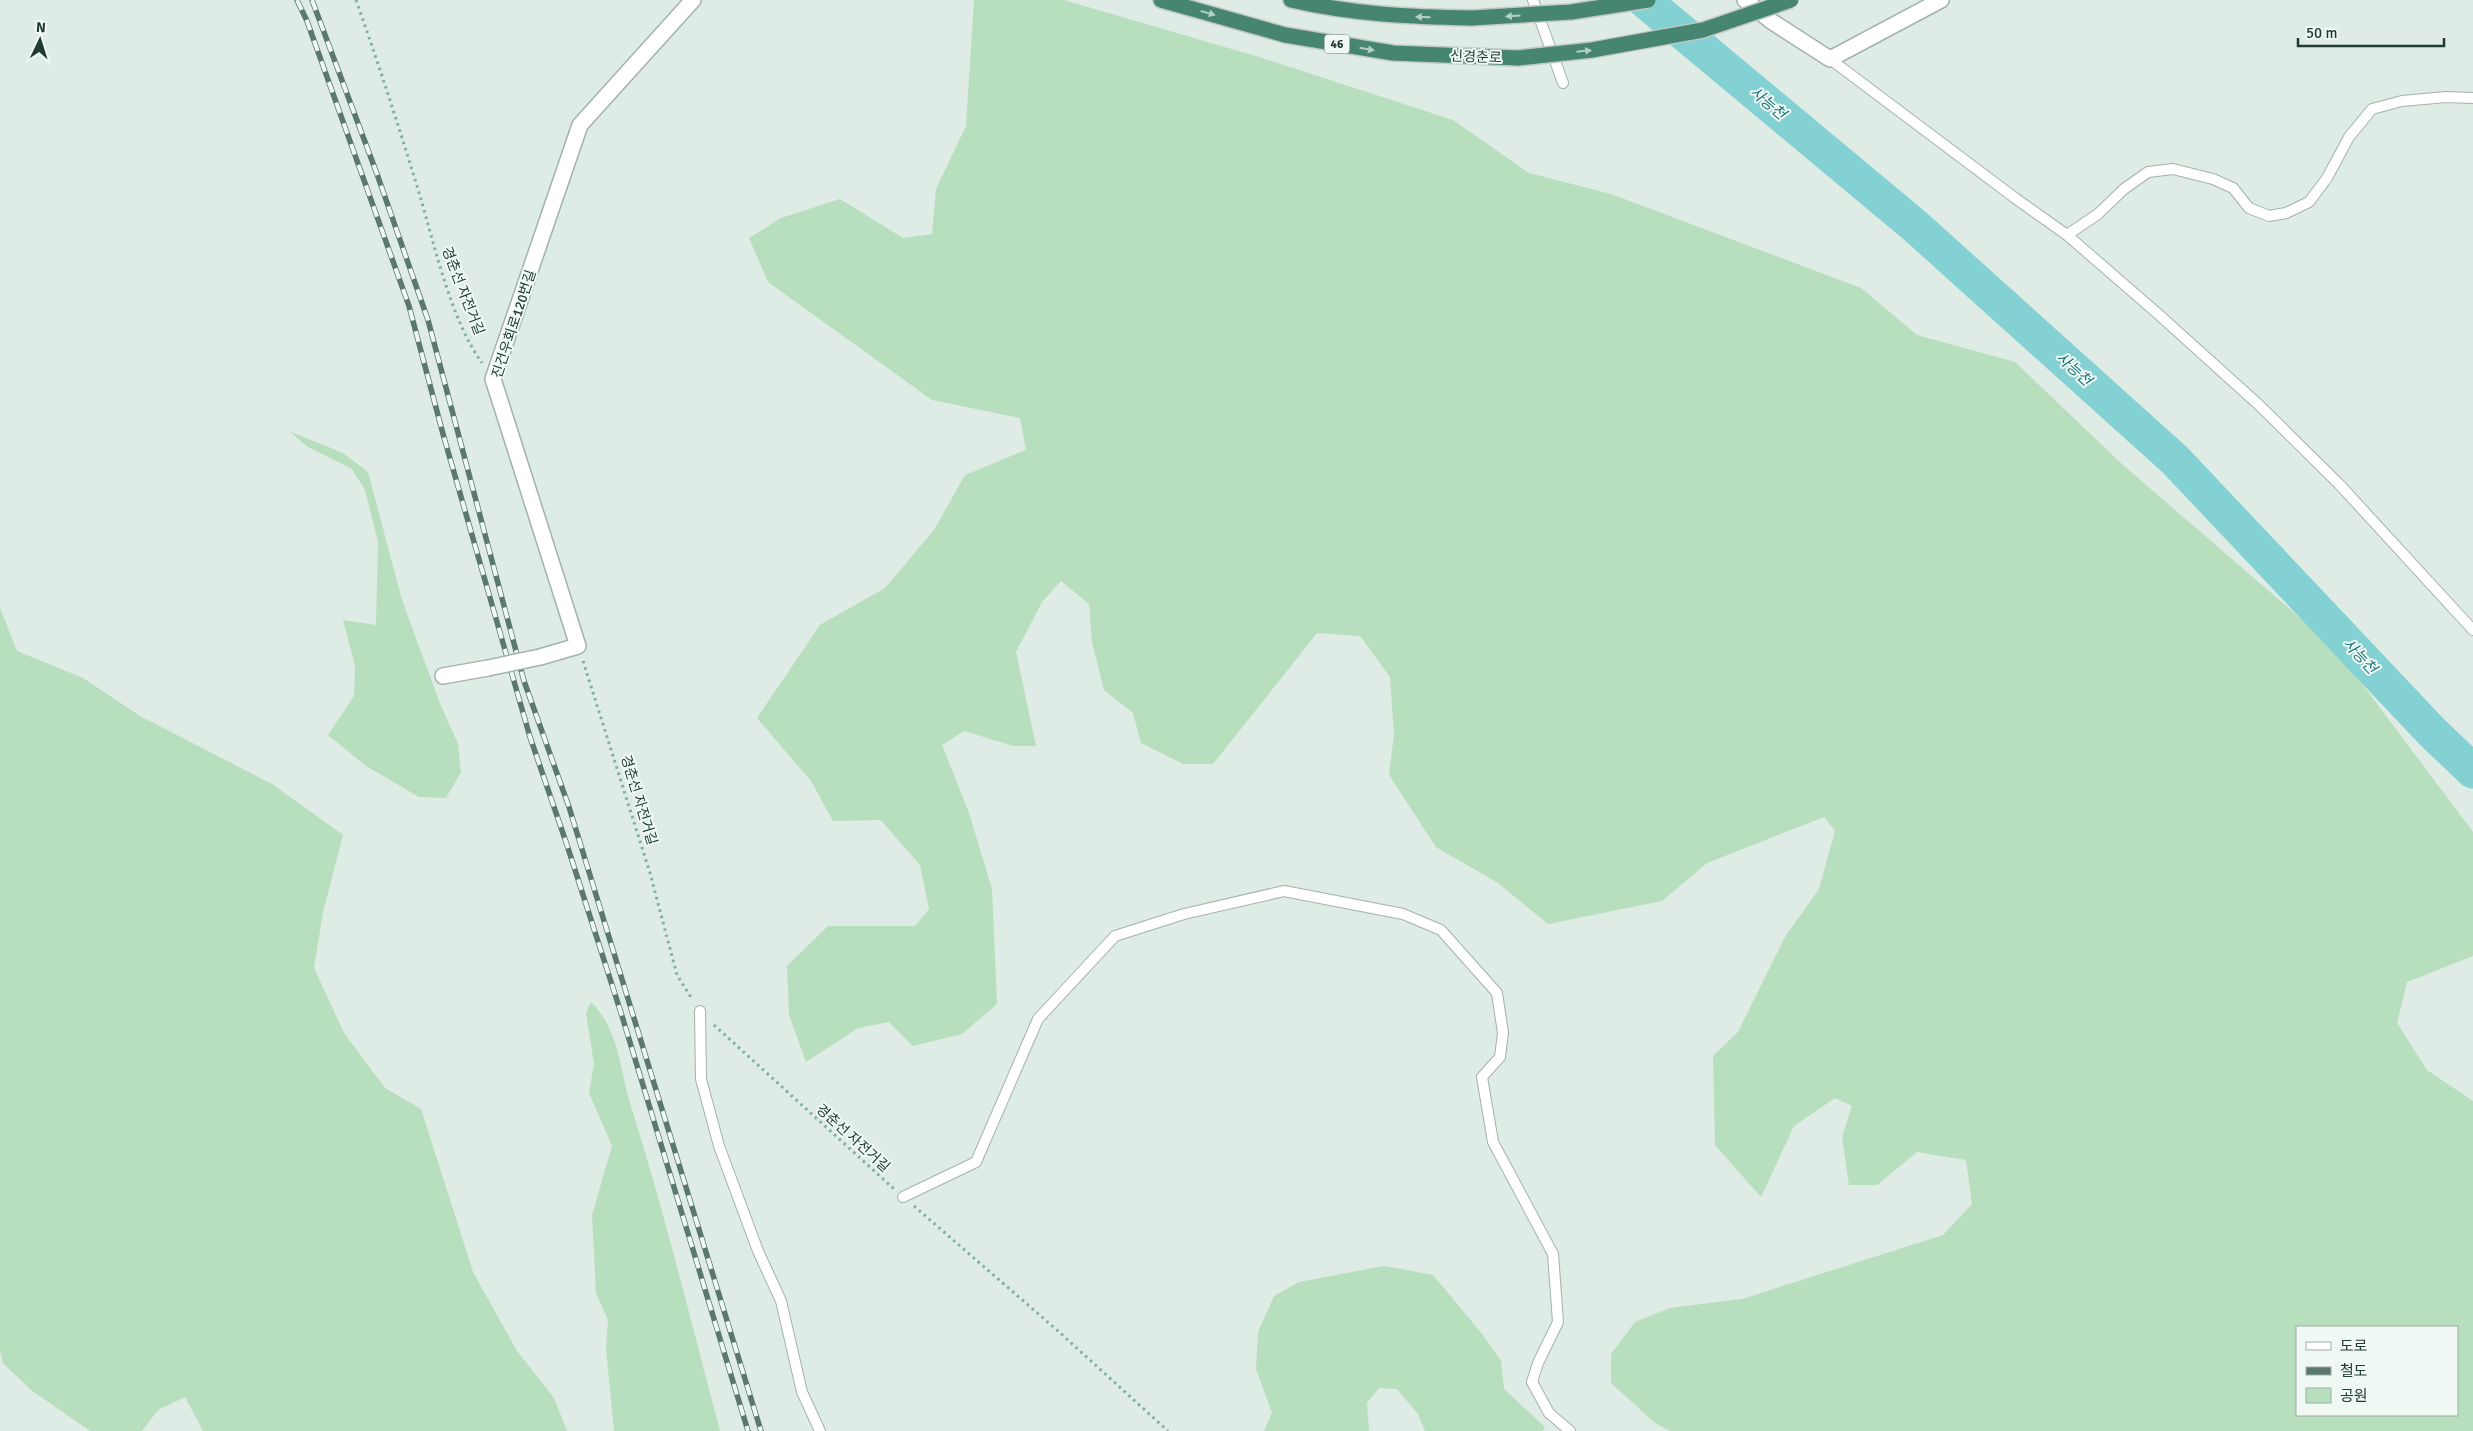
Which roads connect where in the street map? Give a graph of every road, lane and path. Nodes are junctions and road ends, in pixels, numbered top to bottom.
1 (356, 0) edge
2 (693, 0) edge
3 (1161, 0) edge
4 (1291, 0) edge
5 (1533, 0) edge
6 (1648, 0) edge
7 (1745, 0) edge
8 (1790, 0) edge
9 (1941, 0) edge
10 (1830, 59) junction
11 (1563, 83) dead end
12 (2473, 98) edge
13 (2068, 235) junction
14 (493, 379) junction
15 (2473, 630) edge
16 (578, 646) junction
17 (443, 676) dead end
18 (700, 1011) junction
19 (903, 1197) junction
20 (820, 1431) edge
21 (1168, 1431) edge
22 (1570, 1431) edge

1 - 14 path, 경춘선 자전거길
2 - 14 street, 진건우회로120번길
3 -> 8 highway, 신경춘로 / 46, bridge
6 -> 4 highway, bridge
5 - 11 lane
7 - 10 street
9 - 10 street
10 - 13 lane
12 - 13 lane
13 - 15 lane
14 - 16 street, 진건우회로120번길
16 - 17 street, bridge
16 - 18 path, 경춘선 자전거길
18 - 19 path, 경춘선 자전거길
18 - 20 lane
19 - 21 path, 경춘선 자전거길
19 - 22 lane

